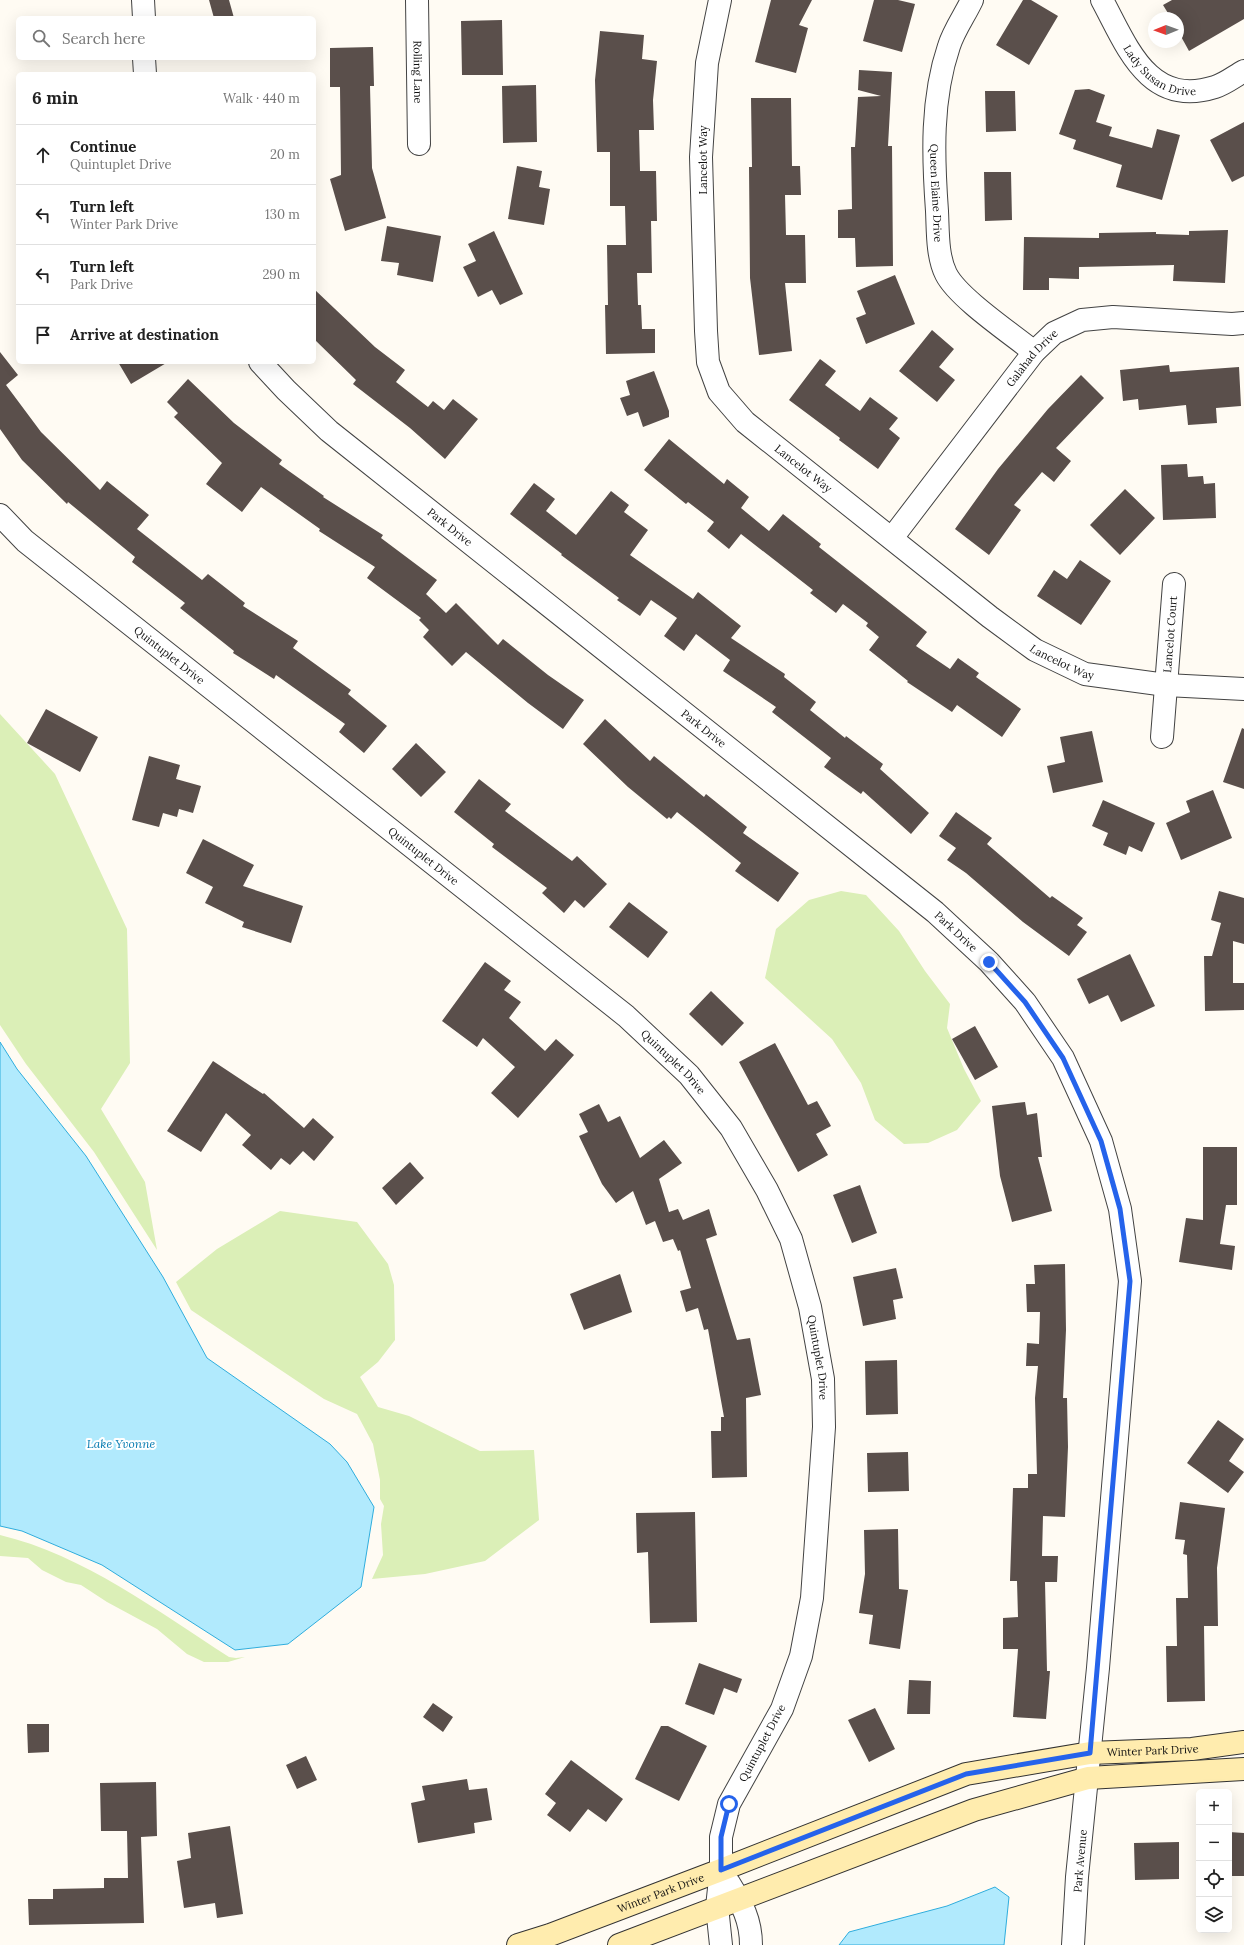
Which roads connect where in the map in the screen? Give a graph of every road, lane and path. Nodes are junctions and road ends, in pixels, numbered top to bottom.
1 (143, 0) edge
2 (417, 0) edge
3 (720, 0) edge
4 (972, 0) edge
5 (1102, 0) edge
6 (144, 16) edge
7 (144, 60) edge
8 (1244, 71) edge
9 (145, 72) edge
10 (419, 144) dead end
11 (1244, 323) edge
12 (1034, 352) junction
13 (262, 364) edge
14 (0, 515) edge
15 (892, 538) junction
16 (1174, 584) dead end
17 (1166, 685) junction
18 (1244, 689) edge
19 (1162, 737) dead end
20 (1244, 1742) edge
21 (1090, 1753) junction
22 (1244, 1769) edge
23 (1088, 1778) junction
24 (721, 1870) junction
25 (739, 1899) junction
26 (717, 1907) junction
27 (518, 1945) edge
28 (619, 1945) edge
29 (721, 1945) edge
30 (752, 1945) edge
31 (1073, 1945) edge

1 - 6 street
2 - 10 street, Rolling Lane
3 - 15 street, Lancelot Way
4 - 12 street, Queen Elaine Drive
5 - 8 street, Lady Susan Drive
7 - 9 street
11 - 12 street, Galahad Drive
12 - 15 street, Galahad Drive
13 - 21 street, Park Drive
14 - 24 street, Quintuplet Drive
15 - 17 street, Lancelot Way
16 - 17 street, Lancelot Court
17 - 18 street, Lancelot Way
17 - 19 street, Lancelot Court
20 - 21 street, Winter Park Drive
21 - 23 street, Park Drive
21 - 24 street, Winter Park Drive
22 - 23 street
23 - 25 street
23 - 31 street, Park Avenue
24 - 25 street
24 - 26 street, Quintuplet Drive
24 - 27 street, Winter Park Drive
25 - 26 street
25 - 30 street
26 - 28 street
26 - 29 street, Quintuplet Drive

